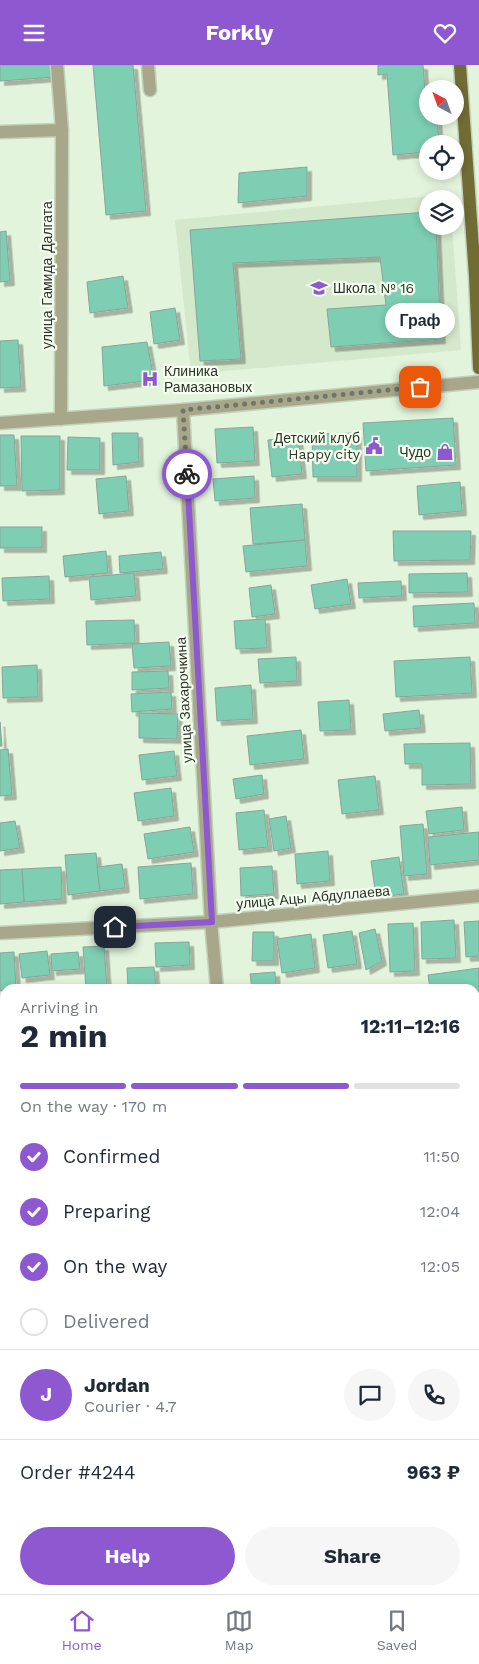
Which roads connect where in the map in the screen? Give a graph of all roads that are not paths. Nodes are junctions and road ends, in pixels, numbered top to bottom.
1 (57, 65) edge
2 (148, 65) edge
3 (460, 65) edge
4 (150, 90) dead end
5 (62, 131) junction
6 (0, 132) edge
7 (477, 275) edge
8 (479, 368) edge
9 (479, 382) edge
10 (183, 410) junction
11 (61, 419) junction
12 (0, 423) edge
13 (479, 896) edge
14 (212, 922) junction
15 (0, 933) edge
16 (217, 984) edge

1 - 5 street, улица Гамида Далгата
2 - 4 street
3 - 7 main road
5 - 6 street
5 - 11 street, улица Гамида Далгата
7 - 8 main road
9 - 10 street
10 - 11 street
10 - 14 street, улица Захарочкина
11 - 12 street
13 - 14 street, улица Ацы Абдуллаева
14 - 15 street, улица Ацы Абдуллаева
14 - 16 street, улица Захарочкина

